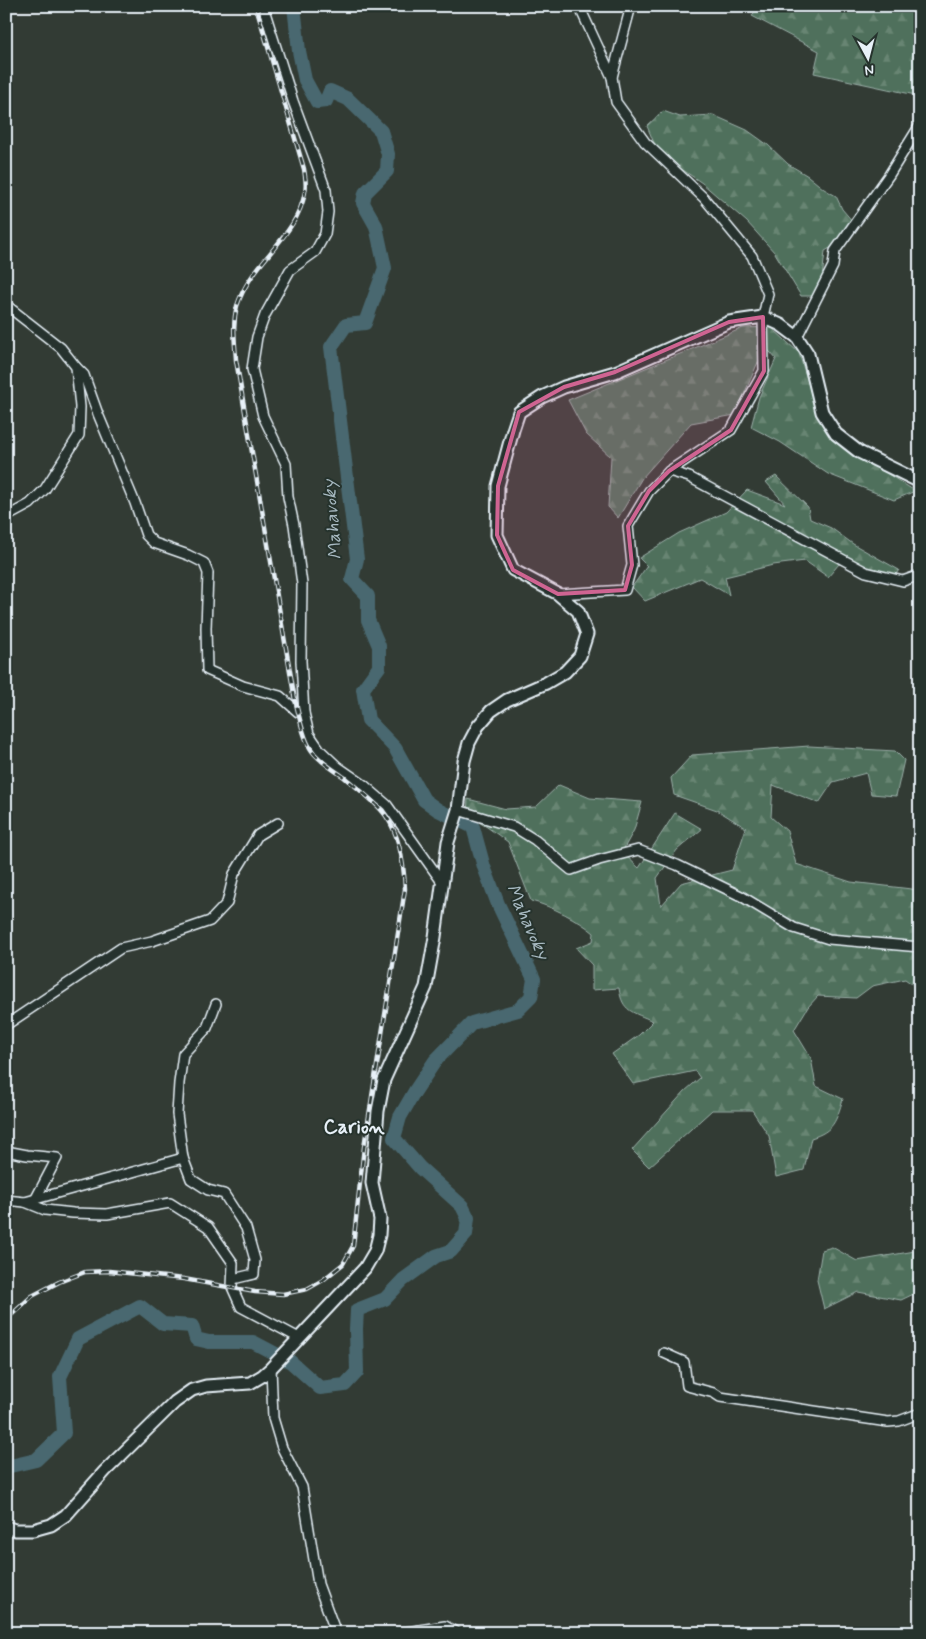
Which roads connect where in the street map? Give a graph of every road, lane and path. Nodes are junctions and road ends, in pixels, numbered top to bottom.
1 (263, 6) edge
2 (579, 6) edge
3 (627, 8) edge
4 (612, 77) junction
5 (920, 125) edge
6 (6, 305) edge
7 (763, 317) junction
8 (797, 336) junction
9 (76, 366) junction
10 (669, 471) junction
11 (920, 482) edge
12 (6, 518) edge
13 (920, 575) edge
14 (558, 594) junction
15 (304, 713) junction
16 (458, 810) junction
17 (278, 824) dead end
18 (442, 882) junction
19 (920, 947) edge
20 (216, 1004) dead end
21 (6, 1025) edge
22 (6, 1151) edge
23 (183, 1158) junction
24 (6, 1200) edge
25 (35, 1200) junction
26 (25, 1202) junction
27 (232, 1280) junction
28 (296, 1342) junction
29 (664, 1353) dead end
30 (272, 1368) junction
31 (920, 1413) edge
32 (6, 1527) edge
33 (336, 1633) edge
34 (400, 1633) edge
35 (457, 1633) edge

1 - 15 street
2 - 4 street
3 - 4 street
4 - 7 street
5 - 8 street
6 - 9 street
7 - 8 main road
7 - 10 street
7 - 14 main road
8 - 11 main road
9 - 12 street
9 - 15 street
10 - 13 street
10 - 14 street
14 - 16 main road
15 - 18 street
16 - 18 main road
16 - 19 street
17 - 21 street
18 - 28 main road
20 - 23 street
22 - 25 street
23 - 25 street
23 - 27 street
24 - 26 street
25 - 26 street
26 - 27 street
27 - 28 street
28 - 30 main road
29 - 31 street
30 - 32 main road
30 - 33 street
34 - 35 street

